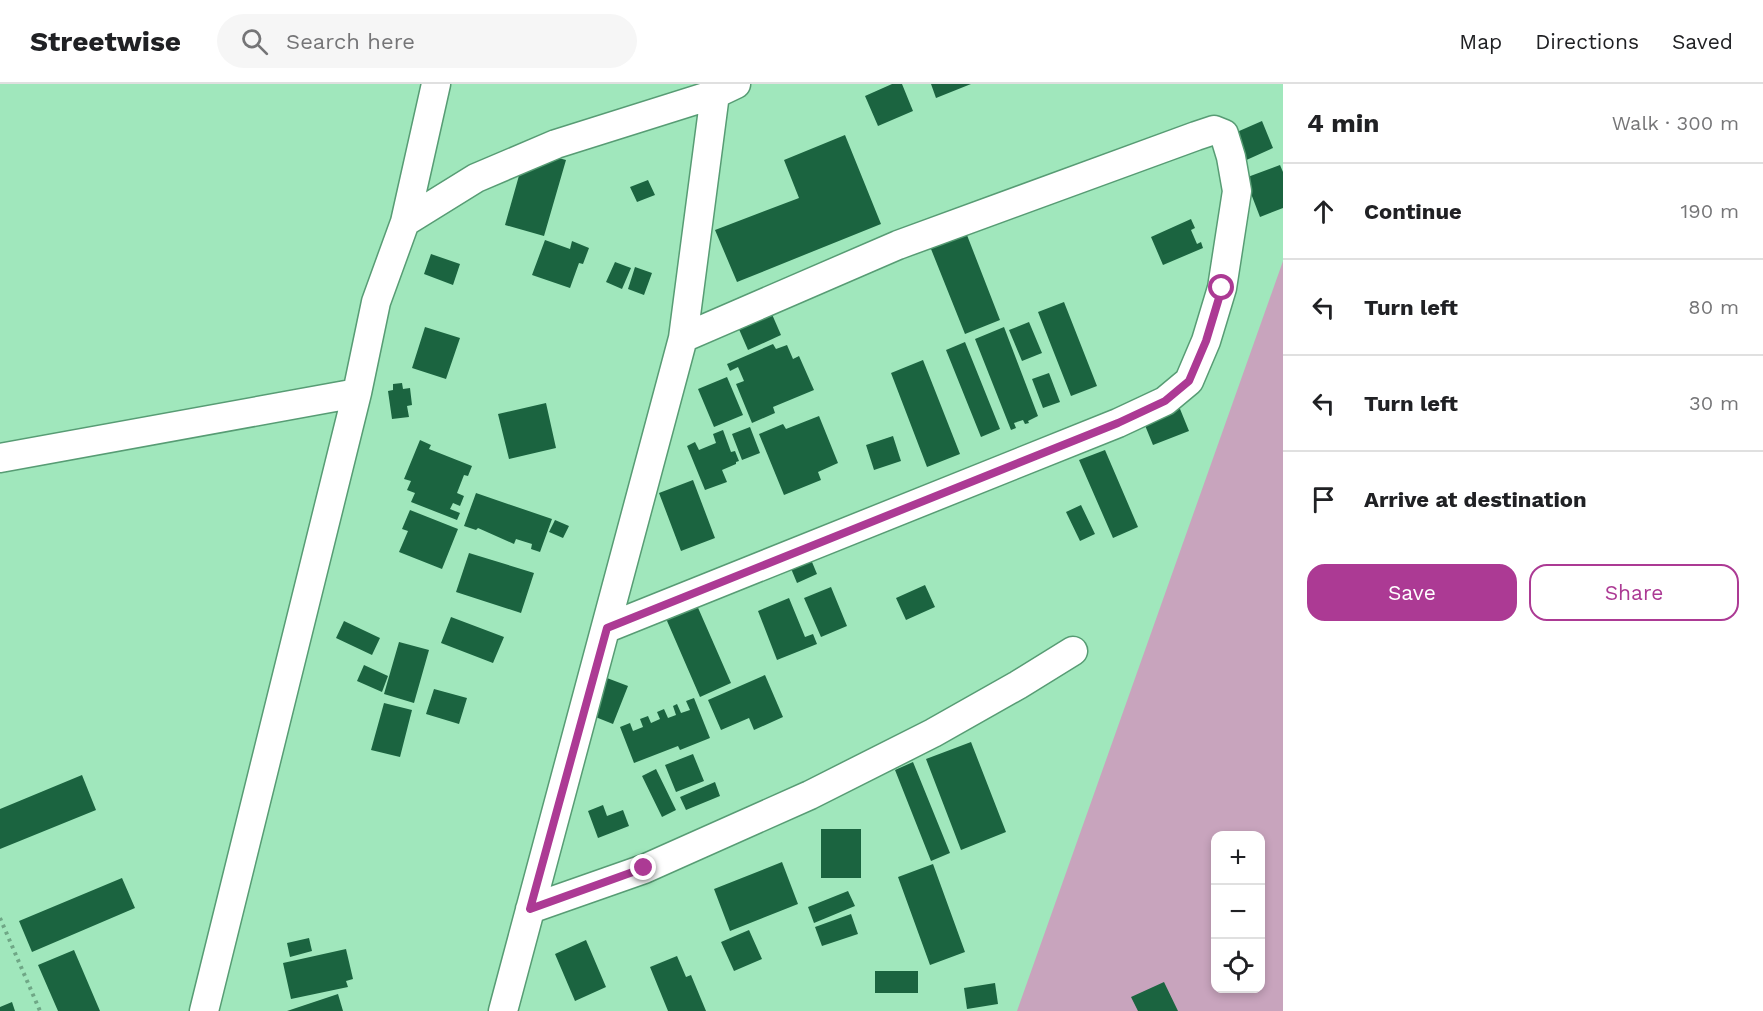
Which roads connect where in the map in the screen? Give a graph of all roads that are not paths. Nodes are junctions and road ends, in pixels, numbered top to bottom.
1 (436, 84) edge
2 (725, 89) edge
3 (405, 222) junction
4 (683, 338) junction
5 (357, 393) junction
6 (0, 458) edge
7 (607, 628) junction
8 (1073, 651) dead end
9 (530, 909) junction
10 (204, 1011) edge
11 (503, 1011) edge

1 - 3 street
2 - 3 street
2 - 4 street
3 - 5 street
4 - 7 street
4 - 7 street
5 - 6 street
5 - 10 street
7 - 9 street
8 - 9 street
9 - 11 street

